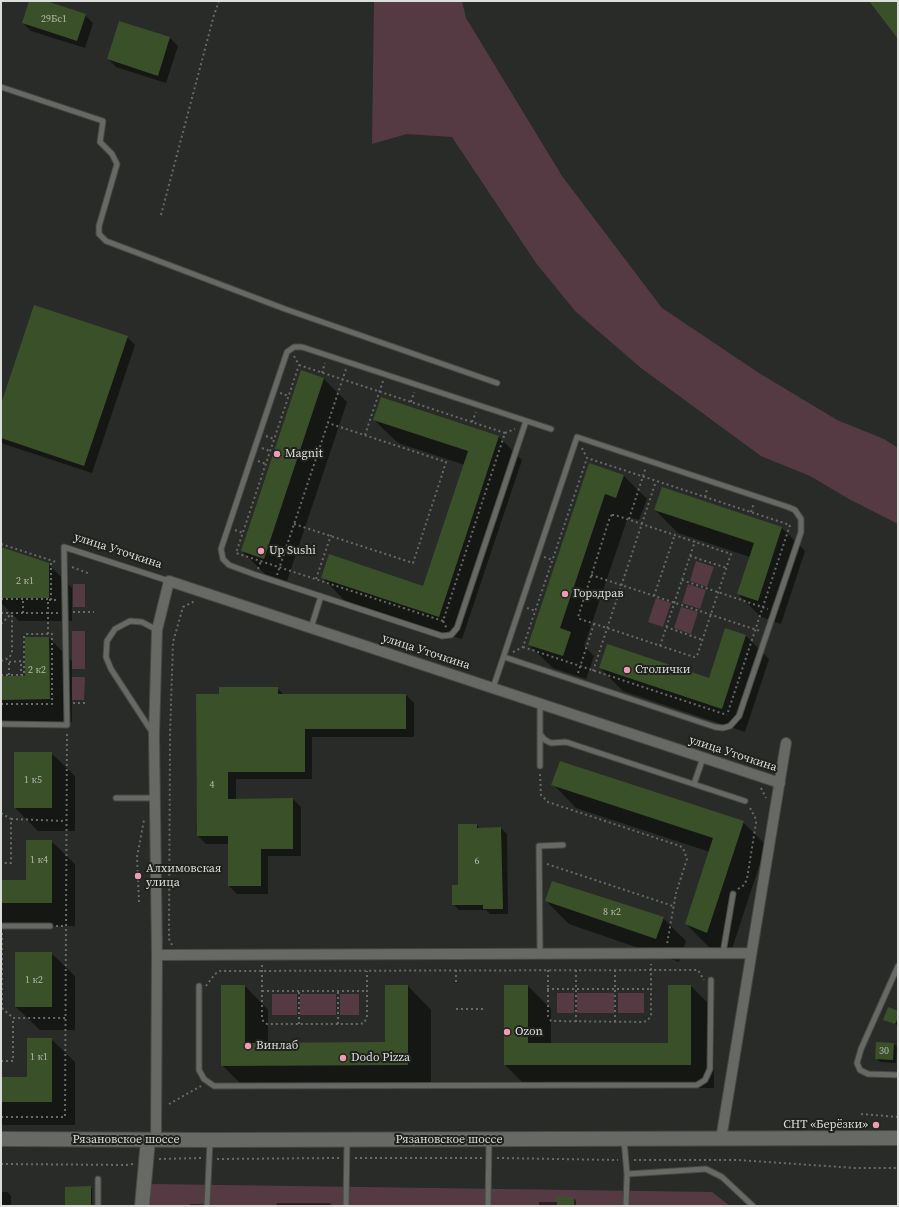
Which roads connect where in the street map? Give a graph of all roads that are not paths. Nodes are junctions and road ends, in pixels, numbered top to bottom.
1 (1, 87) edge
2 (497, 383) dead end
3 (526, 421) junction
4 (551, 429) dead end
5 (169, 580) junction
6 (321, 596) junction
7 (311, 628) junction
8 (157, 630) junction
9 (504, 656) junction
10 (493, 688) junction
11 (540, 704) junction
12 (1, 724) edge
13 (540, 734) junction
14 (154, 735) junction
15 (786, 743) dead end
16 (703, 758) junction
17 (540, 766) road end
18 (780, 783) junction
19 (694, 784) junction
20 (116, 798) dead end
21 (155, 798) junction
22 (745, 801) road end
23 (563, 845) dead end
24 (733, 894) road end
25 (2, 926) edge
26 (50, 926) road end
27 (540, 953) junction
28 (724, 953) junction
29 (752, 953) junction
30 (157, 955) junction
31 (898, 966) edge
32 (711, 980) dead end
33 (199, 986) road end
34 (898, 1075) edge
35 (898, 1138) edge
36 (1, 1139) edge
37 (624, 1139) junction
38 (720, 1139) junction
39 (152, 1140) junction
40 (210, 1140) junction
41 (347, 1140) junction
42 (489, 1140) junction
43 (627, 1174) junction
44 (98, 1179) dead end
45 (98, 1206) edge
46 (142, 1206) edge
47 (207, 1206) edge
48 (346, 1206) edge
49 (488, 1206) edge
50 (626, 1206) edge
51 (753, 1206) edge

1 - 2 lane
3 - 4 lane
3 - 6 lane
3 - 6 lane
5 - 7 street, улица Уточкина
5 - 8 street
5 - 12 lane, улица Уточкина
6 - 7 lane
7 - 10 street, улица Уточкина
8 - 14 street
8 - 14 lane
9 - 9 lane
9 - 10 lane
10 - 11 street, улица Уточкина
11 - 13 lane
11 - 16 street, улица Уточкина
13 - 17 lane
13 - 19 lane
14 - 21 street
15 - 18 street
16 - 18 street, улица Уточкина
16 - 19 lane
18 - 29 street
19 - 22 lane
20 - 21 lane
21 - 30 street
23 - 27 lane
24 - 28 lane
25 - 26 lane
27 - 28 street
27 - 30 street
28 - 29 street
29 - 38 street
30 - 39 street
31 - 34 lane
32 - 33 lane
35 - 38 main road, Рязановское шоссе
36 - 39 main road, Рязановское шоссе
37 - 38 main road, Рязановское шоссе
37 - 42 main road, Рязановское шоссе
37 - 43 lane
39 - 40 main road, Рязановское шоссе
39 - 46 main road
40 - 41 main road, Рязановское шоссе
40 - 47 lane
41 - 42 main road, Рязановское шоссе
41 - 48 lane
42 - 49 lane
43 - 50 lane
43 - 51 lane
44 - 45 lane

